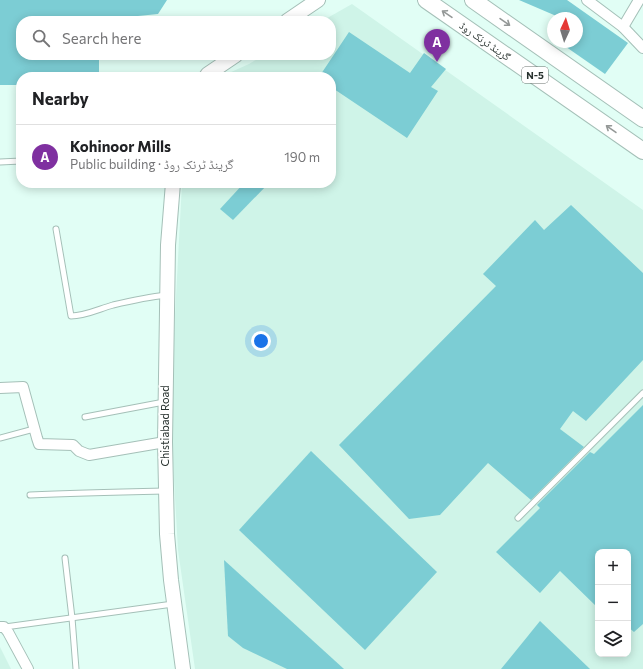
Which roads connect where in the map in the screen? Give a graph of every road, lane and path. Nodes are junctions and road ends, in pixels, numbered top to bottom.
1 (318, 0) edge
2 (426, 0) edge
3 (473, 0) edge
4 (587, 0) edge
5 (639, 0) edge
6 (294, 16) edge
7 (623, 27) junction
8 (643, 48) edge
9 (229, 60) edge
10 (213, 72) edge
11 (642, 116) edge
12 (643, 151) edge
13 (16, 161) edge
14 (0, 162) edge
15 (173, 188) edge
16 (56, 229) dead end
17 (167, 295) junction
18 (0, 388) edge
19 (643, 393) edge
20 (165, 402) junction
21 (84, 417) dead end
22 (34, 428) junction
23 (0, 438) edge
24 (165, 442) junction
25 (166, 491) junction
26 (30, 495) dead end
27 (518, 518) dead end
28 (66, 558) dead end
29 (174, 604) junction
30 (72, 618) junction
31 (2, 627) edge
32 (28, 669) edge
33 (76, 669) edge
34 (183, 669) edge

1 - 6 main road
12 -> 2 highway, گرینڈ ٹرنک روڈ / N-5
3 -> 11 highway, N-5
4 - 7 street
5 - 7 street
7 - 8 street
9 - 10 main road
13 - 14 lane
15 - 17 main road, Chistiabad Road
16 - 17 lane
17 - 20 main road, Chistiabad Road
18 - 22 street
19 - 27 lane
20 - 21 lane
20 - 24 main road, Chistiabad Road
22 - 23 lane
22 - 24 street
24 - 25 main road, Chistiabad Road
25 - 26 lane
25 - 29 main road, Chistiabad Road
28 - 30 lane
29 - 30 lane
29 - 34 main road, Chistiabad Road
30 - 31 lane
30 - 33 lane
31 - 32 street

